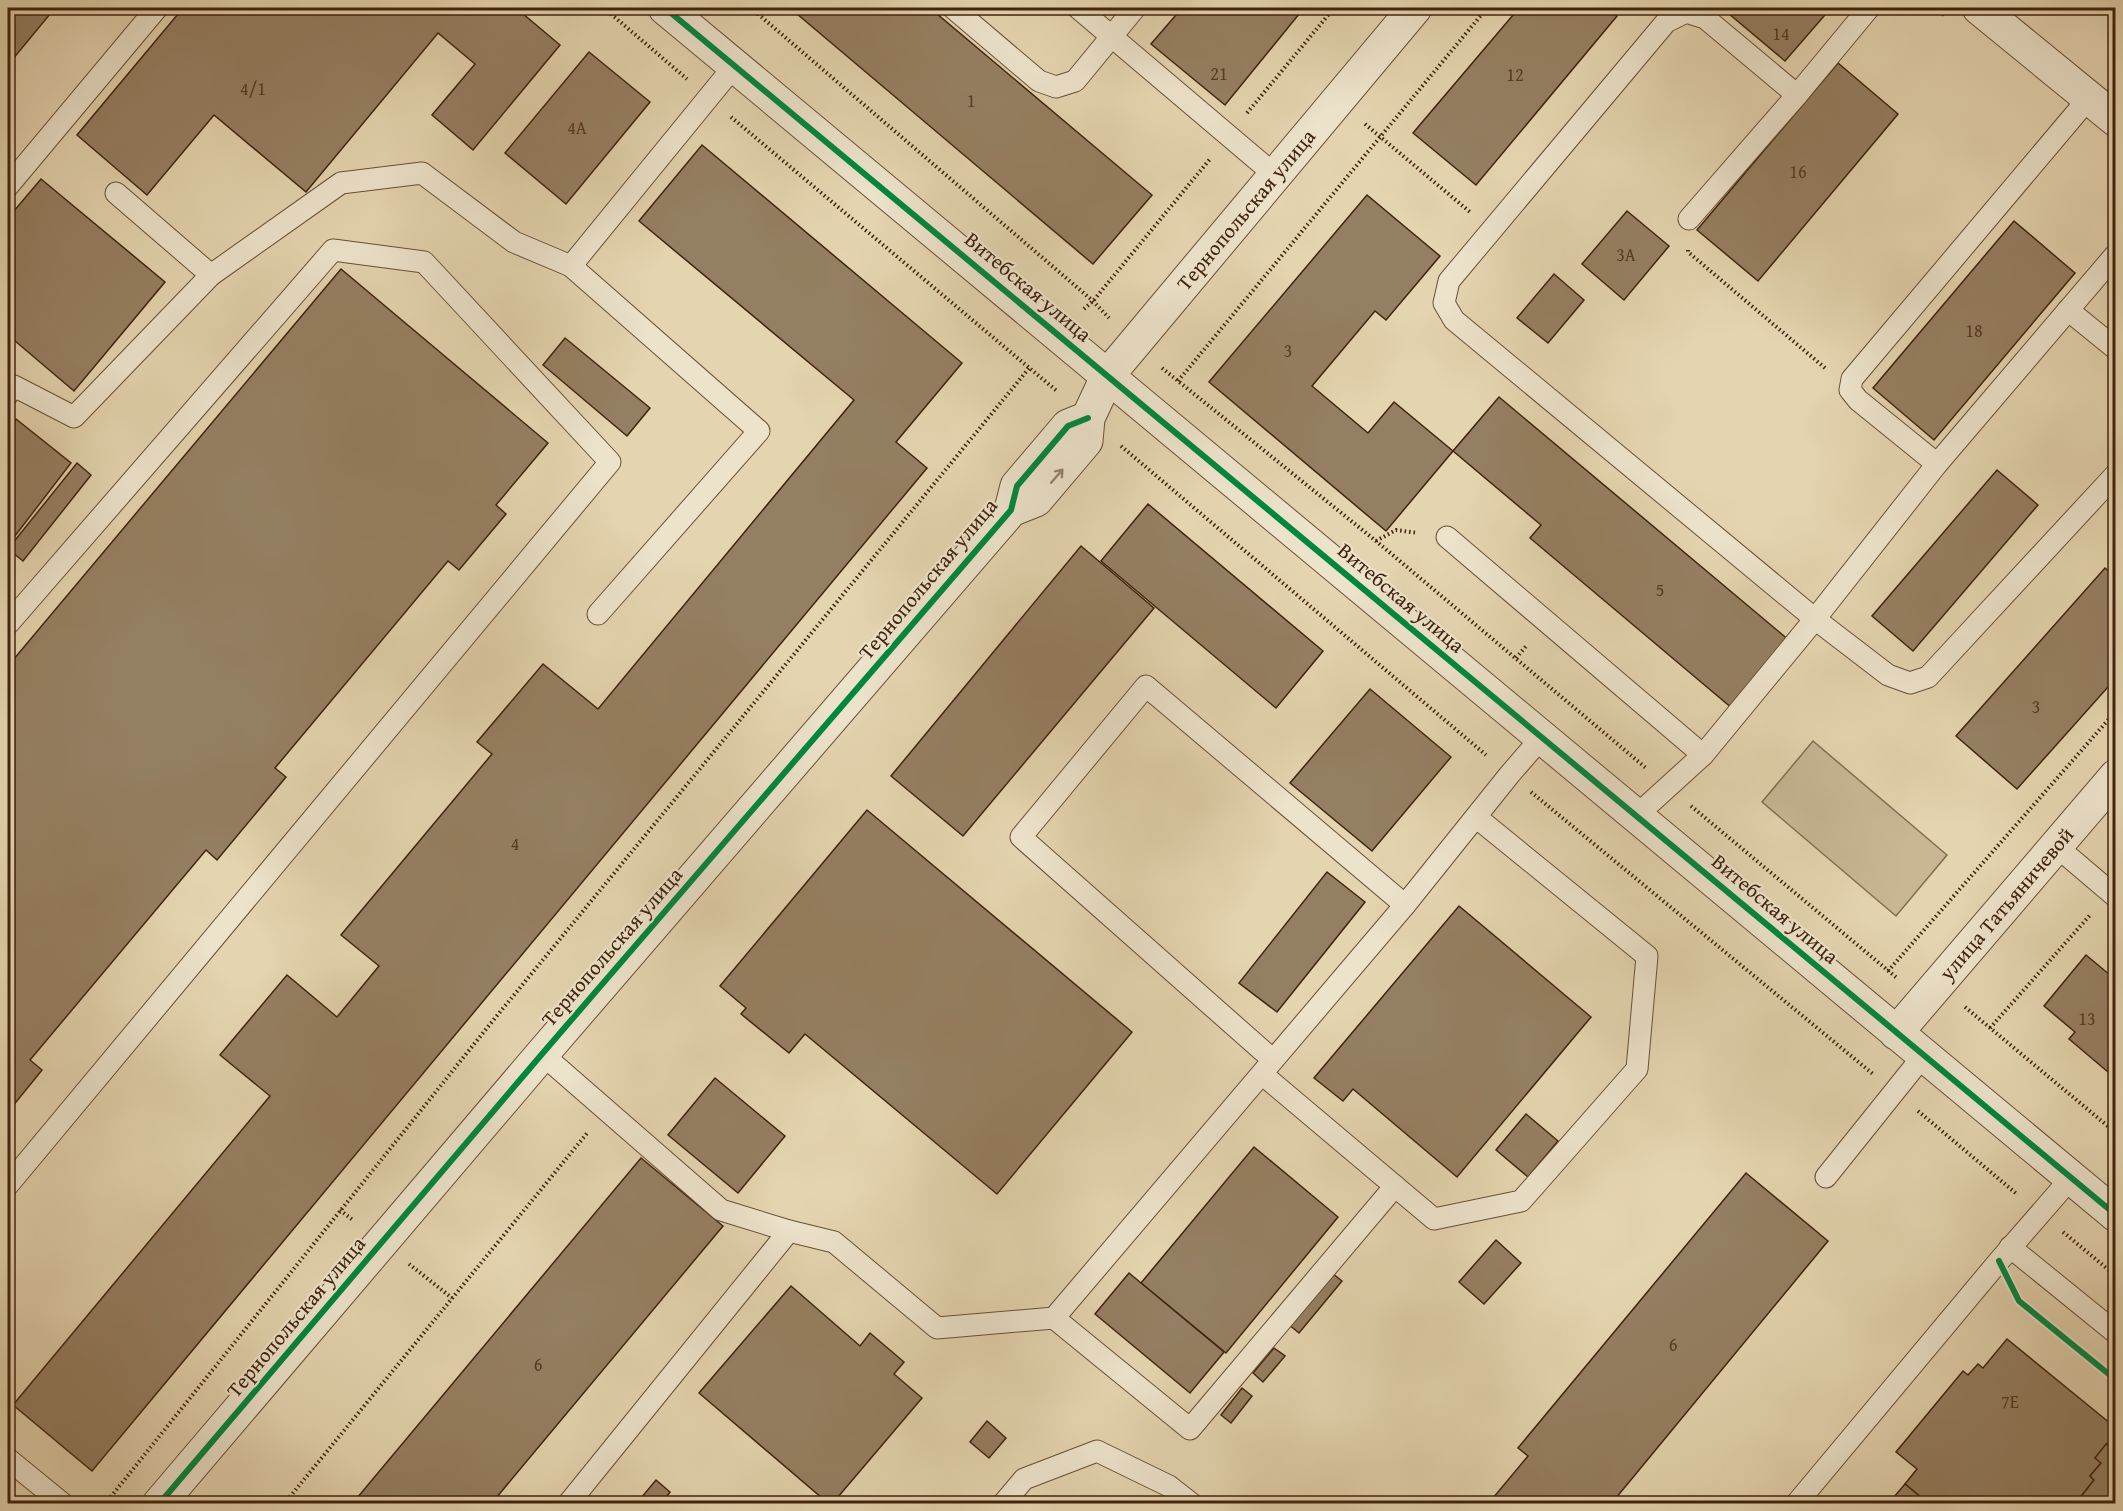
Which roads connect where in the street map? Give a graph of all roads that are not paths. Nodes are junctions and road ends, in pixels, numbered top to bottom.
1 (156, 8) edge
2 (665, 8) edge
3 (953, 8) edge
4 (1078, 8) edge
5 (1135, 8) edge
6 (1415, 8) edge
7 (1869, 8) edge
8 (1979, 8) edge
9 (1111, 36) junction
10 (735, 65) junction
11 (1797, 95) junction
12 (2088, 99) junction
13 (2115, 120) edge
14 (1275, 175) junction
15 (8, 186) edge
16 (116, 193) dead end
17 (1689, 219) road end
18 (2115, 254) edge
19 (571, 266) junction
20 (211, 274) junction
21 (2068, 310) junction
22 (2115, 349) edge
23 (1108, 375) junction
24 (8, 394) edge
25 (1937, 464) junction
26 (2115, 474) edge
27 (1447, 537) road end
28 (598, 615) dead end
29 (1815, 619) junction
30 (8, 624) edge
31 (1542, 737) junction
32 (1703, 755) junction
33 (2115, 776) edge
34 (1636, 815) junction
35 (1476, 817) junction
36 (2056, 846) junction
37 (2113, 895) edge
38 (1405, 905) junction
39 (1896, 1033) junction
40 (542, 1054) junction
41 (1923, 1056) junction
42 (1268, 1067) junction
43 (1826, 1177) dead end
44 (2071, 1178) junction
45 (8, 1185) edge
46 (1395, 1185) junction
47 (2115, 1215) edge
48 (789, 1231) junction
49 (2010, 1247) junction
50 (1054, 1318) junction
51 (2115, 1333) edge
52 (8, 1459) edge
53 (63, 1503) edge
54 (159, 1503) edge
55 (568, 1503) edge
56 (1003, 1503) edge
57 (1192, 1503) edge
58 (1796, 1503) edge

1 - 15 lane
2 - 10 street, Витебская улица
3 - 9 lane
4 - 9 lane
5 - 9 lane
6 - 14 street, Тернопольская улица
7 - 11 lane
8 - 12 street
9 - 14 lane
10 - 19 lane
10 - 23 street, Витебская улица
11 - 17 lane
11 - 29 lane
12 - 13 street
12 - 25 lane
14 - 23 street, Тернопольская улица
16 - 20 lane
18 - 21 lane
19 - 20 lane
19 - 28 lane
20 - 24 lane
21 - 22 lane
21 - 25 lane
23 - 31 street, Витебская улица
23 - 40 street, Тернопольская улица
25 - 29 lane
26 - 29 lane
27 - 32 lane
29 - 32 lane
30 - 45 lane
31 - 34 street, Витебская улица
31 - 35 lane
32 - 34 lane
33 - 36 street, улица Татьяничевой
34 - 39 street, Витебская улица
35 - 38 lane
35 - 46 lane
36 - 37 lane
36 - 39 street, улица Татьяничевой
38 - 42 lane
38 - 42 lane
39 - 41 street, Витебская улица
40 - 48 lane
40 - 54 street, Тернопольская улица
41 - 43 lane
41 - 44 street, Витебская улица
42 - 46 lane
42 - 50 lane
44 - 47 street, Витебская улица
44 - 49 lane
46 - 50 lane
48 - 50 lane
48 - 55 lane
49 - 51 lane
49 - 58 lane
52 - 53 lane
56 - 57 lane

